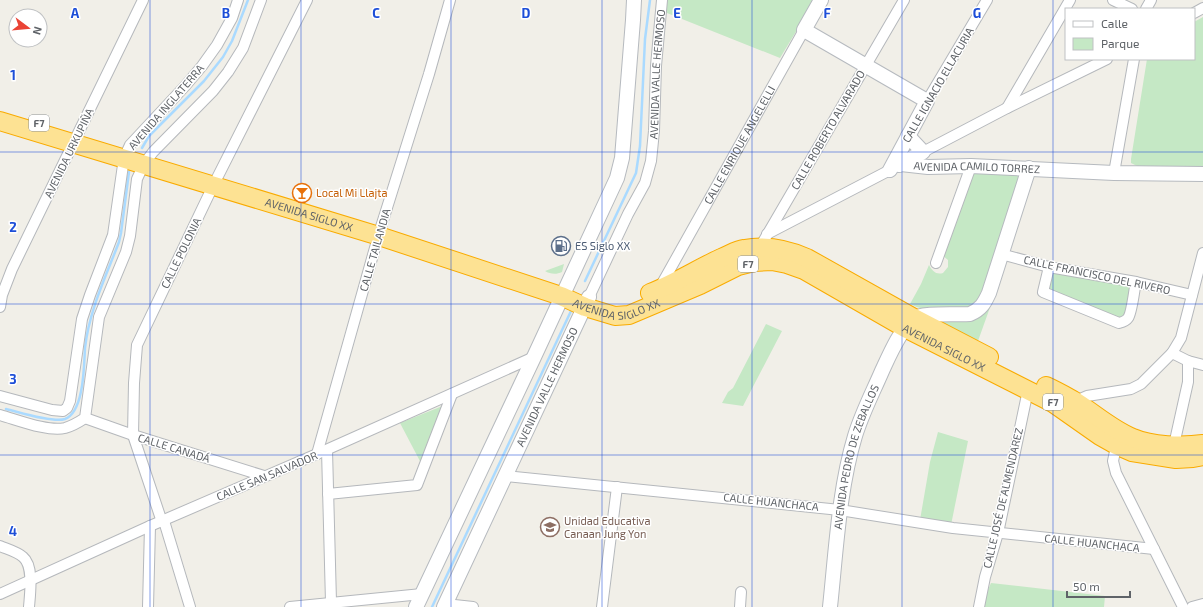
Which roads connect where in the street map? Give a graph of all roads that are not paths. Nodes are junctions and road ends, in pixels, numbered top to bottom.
1 (142, 0) edge
2 (238, 0) edge
3 (261, 0) edge
4 (307, 0) edge
5 (450, 0) edge
6 (634, 0) edge
7 (662, 0) edge
8 (821, 0) edge
9 (904, 0) edge
10 (987, 0) edge
11 (1113, 0) edge
12 (1130, 8) edge
13 (1065, 9) edge
14 (804, 30) junction
15 (1105, 60) edge
16 (1134, 60) edge
17 (866, 65) junction
18 (927, 101) junction
19 (1007, 108) junction
20 (0, 111) edge
21 (0, 121) edge
22 (908, 136) junction
23 (76, 139) junction
24 (923, 152) junction
25 (125, 155) junction
26 (146, 161) junction
27 (971, 166) junction
28 (895, 167) junction
29 (1029, 168) junction
30 (1114, 173) junction
31 (1203, 174) edge
32 (216, 181) junction
33 (380, 233) junction
34 (762, 248) junction
35 (1203, 253) edge
36 (1001, 254) junction
37 (936, 263) dead end
38 (1049, 267) junction
39 (1136, 282) junction
40 (1199, 286) edge
41 (658, 290) junction
42 (563, 292) junction
43 (1192, 295) junction
44 (586, 302) junction
45 (0, 307) edge
46 (910, 323) junction
47 (1172, 353) junction
48 (534, 357) junction
49 (1188, 361) junction
50 (1203, 365) edge
51 (1028, 390) junction
52 (452, 394) junction
53 (0, 396) edge
54 (1069, 406) junction
55 (0, 415) edge
56 (85, 418) junction
57 (134, 435) junction
58 (1118, 439) junction
59 (1203, 444) edge
60 (1174, 445) junction
61 (327, 450) junction
62 (317, 454) junction
63 (1203, 456) edge
64 (264, 476) junction
65 (505, 476) junction
66 (617, 487) junction
67 (328, 494) junction
68 (840, 510) junction
69 (163, 521) junction
70 (150, 526) junction
71 (998, 532) junction
72 (0, 546) edge
73 (1154, 549) junction
74 (30, 580) junction
75 (741, 592) dead end
76 (0, 594) edge
77 (422, 594) junction
78 (331, 602) junction
79 (1203, 604) edge
80 (445, 605) edge
81 (30, 607) edge
82 (148, 607) edge
83 (190, 607) edge
84 (290, 607) edge
85 (416, 607) edge
86 (473, 607) edge
87 (602, 607) edge
88 (740, 607) edge
89 (830, 607) edge
90 (979, 607) edge
91 (1183, 607) edge
92 (1192, 607) edge

1 - 23 street, AVENIDA URKUPIÑA
2 - 25 street, AVENIDA INGLATERRA
3 - 26 street, AVENIDA INGLATERRA
4 - 32 street, CALLE POLONIA
5 - 33 street, CALLE TAILANDIA
6 - 42 street
7 - 44 street, AVENIDA VALLE HERMOSO
8 - 14 street, CALLE ENRIQUE ANGELELLI
9 - 17 street, CALLE ROBERTO ALVARADO
10 - 18 street, CALLE IGNACIO ELLACURIA
11 - 12 street
13 - 19 street
14 - 17 street
14 - 41 street, CALLE ENRIQUE ANGELELLI
15 - 19 street
16 - 30 street
17 - 18 street
17 - 34 street, CALLE ROBERTO ALVARADO
18 - 22 street, CALLE IGNACIO ELLACURIA
19 - 24 street
20 - 23 highway, AVENIDA SIGLO XX / F7
21 - 23 highway, AVENIDA SIGLO XX / F7
22 - 24 street
22 - 28 street, CALLE IGNACIO ELLACURIA
23 - 25 highway, AVENIDA SIGLO XX / F7
23 - 45 street, AVENIDA URKUPIÑA
24 - 28 street
25 - 26 highway, AVENIDA SIGLO XX / F7
25 - 53 street, AVENIDA INGLATERRA
26 - 32 highway, AVENIDA SIGLO XX / F7
26 - 56 street, AVENIDA INGLATERRA
27 - 28 street, AVENIDA CAMILO TORREZ
27 - 29 street, AVENIDA CAMILO TORREZ
27 - 37 street
28 - 34 street
29 - 30 street, AVENIDA CAMILO TORREZ
29 - 36 street
30 - 31 street, AVENIDA CAMILO TORREZ
32 - 33 highway, AVENIDA SIGLO XX / F7
32 - 57 street, CALLE POLONIA
33 - 42 highway, AVENIDA SIGLO XX / F7
33 - 62 street, CALLE TAILANDIA
34 - 41 highway, AVENIDA SIGLO XX / F7
34 - 44 highway, AVENIDA SIGLO XX / F7
34 - 46 highway, AVENIDA SIGLO XX / F7
35 - 40 street
36 - 38 street, CALLE FRANCISCO DEL RIVERO
36 - 46 street
38 - 39 street, CALLE FRANCISCO DEL RIVERO
38 - 39 street
39 - 43 street, CALLE FRANCISCO DEL RIVERO
40 - 43 street
41 - 44 highway, AVENIDA SIGLO XX / F7
42 - 44 highway, AVENIDA SIGLO XX / F7
42 - 48 street
43 - 47 street
44 - 65 street, AVENIDA VALLE HERMOSO
46 - 51 highway, AVENIDA SIGLO XX / F7
46 - 54 highway, AVENIDA SIGLO XX / F7
46 - 68 street, AVENIDA PEDRO DE ZEBALLOS
47 - 49 street
47 - 54 street
48 - 52 street, CALLE SAN SALVADOR
48 - 77 street
49 - 50 street
49 - 60 street
51 - 54 highway, AVENIDA SIGLO XX / F7
51 - 71 street, CALLE JOSÉ DE ALMENDAREZ
52 - 61 street, CALLE SAN SALVADOR
52 - 67 street
54 - 58 highway, AVENIDA SIGLO XX / F7
55 - 56 street
56 - 57 street, CALLE CANADÁ
57 - 64 street, CALLE CANADÁ
57 - 69 street, CALLE POLONIA
58 - 60 highway, AVENIDA SIGLO XX / F7
58 - 63 highway, AVENIDA SIGLO XX / F7
58 - 73 street
59 - 60 highway, AVENIDA SIGLO XX / F7
61 - 62 street, CALLE SAN SALVADOR
61 - 67 street
62 - 64 street, CALLE SAN SALVADOR
64 - 69 street, CALLE SAN SALVADOR
65 - 66 street, CALLE HUANCHACA
65 - 80 street, AVENIDA VALLE HERMOSO
66 - 68 street, CALLE HUANCHACA
66 - 87 street
67 - 78 street
68 - 71 street, CALLE HUANCHACA
68 - 89 street, AVENIDA PEDRO DE ZEBALLOS
69 - 70 street, CALLE SAN SALVADOR
69 - 83 street, CALLE POLONIA
70 - 74 street, CALLE SAN SALVADOR
70 - 82 street
71 - 73 street, CALLE HUANCHACA
71 - 90 street, CALLE JOSÉ DE ALMENDAREZ
72 - 74 street
73 - 91 street
74 - 76 street, CALLE SAN SALVADOR
74 - 81 street
75 - 88 street
77 - 78 street
77 - 85 street
78 - 84 street
79 - 92 street
80 - 86 street

